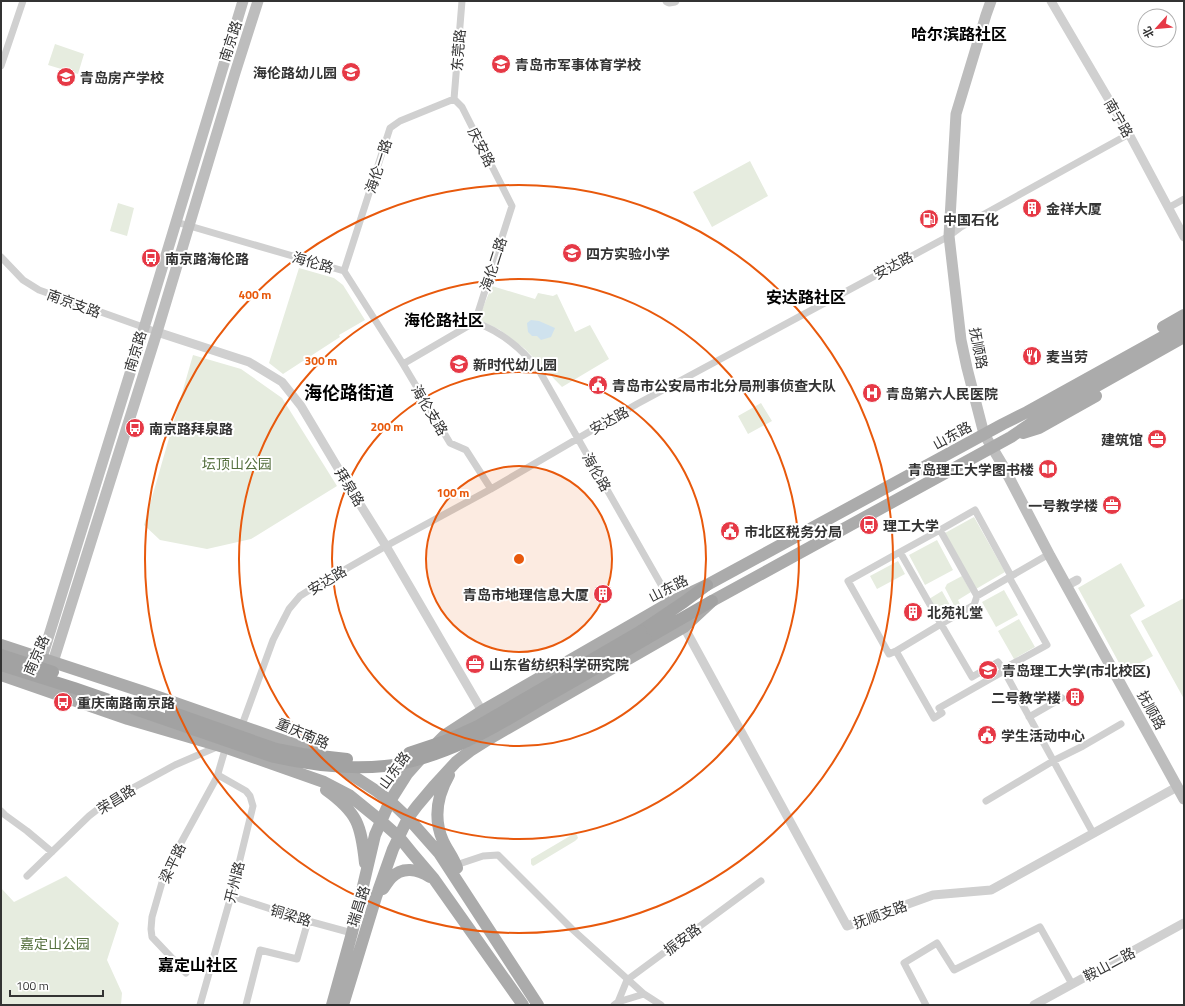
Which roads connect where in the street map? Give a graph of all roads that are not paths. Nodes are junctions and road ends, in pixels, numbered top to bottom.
1 (23, 1) edge
2 (243, 1) edge
3 (258, 1) edge
4 (462, 1) edge
5 (667, 1) edge
6 (675, 1) edge
7 (992, 1) edge
8 (1051, 1) edge
9 (1, 66) edge
10 (454, 99) junction
11 (1129, 134) junction
12 (507, 196) joint
13 (1184, 199) edge
14 (1168, 208) junction
15 (176, 222) junction
16 (190, 226) junction
17 (948, 236) junction
18 (1184, 237) edge
19 (1, 257) edge
20 (344, 271) junction
21 (1184, 315) edge
22 (475, 322) junction
23 (1184, 325) edge
24 (144, 328) junction
25 (157, 332) junction
26 (1184, 337) edge
27 (1184, 346) edge
28 (403, 364) junction
29 (1003, 424) junction
30 (984, 434) junction
31 (1011, 436) junction
32 (577, 438) junction
33 (992, 447) junction
34 (491, 489) junction
35 (940, 530) junction
36 (386, 546) junction
37 (900, 552) junction
38 (1047, 556) junction
39 (1010, 577) junction
40 (1077, 580) dead end
41 (707, 585) junction
42 (1066, 586) junction
43 (977, 596) junction
44 (712, 601) junction
45 (671, 602) junction
46 (940, 624) junction
47 (684, 627) junction
48 (644, 635) junction
49 (1, 645) edge
50 (896, 651) junction
51 (1, 656) edge
52 (47, 660) junction
53 (1, 665) edge
54 (1003, 670) junction
55 (1, 675) edge
56 (39, 687) junction
57 (1062, 698) dead end
58 (482, 711) junction
59 (1029, 717) junction
60 (1121, 724) dead end
61 (242, 726) junction
62 (445, 736) junction
63 (224, 747) junction
64 (316, 752) junction
65 (1053, 761) junction
66 (456, 762) junction
67 (218, 775) junction
68 (305, 775) junction
69 (1177, 787) junction
70 (1184, 799) edge
71 (986, 800) dead end
72 (390, 801) junction
73 (1, 811) edge
74 (408, 818) junction
75 (381, 821) junction
76 (1093, 833) junction
77 (399, 837) junction
78 (52, 852) junction
79 (456, 865) junction
80 (366, 870) junction
81 (27, 876) dead end
82 (434, 879) junction
83 (761, 881) dead end
84 (231, 896) junction
85 (376, 897) junction
86 (469, 899) junction
87 (308, 921) junction
88 (1184, 923) edge
89 (352, 933) junction
90 (186, 973) dead end
91 (627, 980) junction
92 (1072, 984) junction
93 (644, 994) junction
94 (616, 1004) edge
95 (200, 1005) edge
96 (246, 1005) edge
97 (332, 1005) edge
98 (343, 1005) edge
99 (523, 1005) edge
100 (538, 1005) edge
101 (661, 1005) edge
102 (926, 1005) edge
103 (1034, 1005) edge

1 - 9 street
2 - 15 main road, 南京路
3 - 16 main road, 南京路
4 - 10 street, 东莞路
5 - 6 street
7 - 17 main road, 抚顺路
8 - 11 street, 南宁路
10 - 12 street, 庆安路
10 - 20 street, 海伦一路
11 - 14 street, 南宁路
11 - 17 street, 安达路
12 - 22 street, 海伦二路
13 - 14 street
14 - 18 street, 南宁路
15 - 16 street, 海伦路
15 - 24 main road, 南京路
16 - 20 street, 海伦路
16 - 25 main road, 南京路
17 - 30 main road, 抚顺路
17 - 32 street, 安达路
19 - 24 street, 南京支路
20 - 28 street, 海伦路
21 - 29 main road, 山东路
22 - 28 street
22 - 32 street, 海伦路
23 - 29 main road, 山东路
24 - 25 street, 南京支路
24 - 52 main road, 南京路
25 - 36 street, 拜泉路
25 - 52 main road, 南京路
26 - 31 main road
27 - 31 main road
28 - 34 street, 海伦支路
29 - 30 main road, 山东路
30 - 33 main road, 抚顺路
30 - 41 main road, 山东路
31 - 33 main road
32 - 34 street, 安达路
32 - 45 street, 海伦路
33 - 38 main road, 抚顺路
33 - 44 main road
34 - 36 street, 安达路
35 - 37 street
35 - 39 street
35 - 43 street
36 - 58 street, 拜泉路
36 - 61 street, 安达路
37 - 46 street
37 - 50 street
38 - 39 street
38 - 42 main road, 抚顺路
39 - 43 street
39 - 54 street
40 - 42 street
41 - 45 main road, 山东路
41 - 48 highway
42 - 69 main road, 抚顺路
43 - 46 street
44 - 47 main road
44 - 48 highway
45 - 58 main road, 山东路
46 - 50 street
46 - 54 street
47 - 66 main road
47 - 76 street, 抚顺支路
48 - 51 highway, bridge
48 - 53 highway, bridge
49 - 52 main road, 重庆南路
50 - 54 street
52 - 56 main road, 南京路
52 - 61 main road, 重庆南路
54 - 59 street
55 - 56 main road
56 - 63 main road
57 - 59 street
58 - 62 main road, 山东路
59 - 65 street
60 - 65 street
61 - 64 main road, 重庆南路
62 - 64 main road
62 - 72 main road, 山东路
63 - 67 street, 梁平路
63 - 68 main road
63 - 78 street, 荣昌路
64 - 72 main road, 重庆南路
65 - 71 street
65 - 76 street
66 - 74 main road
66 - 79 main road
67 - 84 street, 开州路
67 - 90 street, 梁平路
68 - 75 main road
68 - 80 main road
69 - 70 main road, 抚顺路
69 - 76 street, 抚顺支路
72 - 74 main road, 重庆南路
72 - 75 main road, 山东路
73 - 78 street
74 - 77 main road, 瑞昌路
74 - 86 main road, 重庆南路
75 - 77 main road
75 - 80 main road, 瑞昌路
77 - 82 main road
77 - 85 main road, 瑞昌路
78 - 81 street, 荣昌路
79 - 86 main road
79 - 91 street
80 - 89 main road, 瑞昌路
82 - 85 main road
82 - 99 main road
83 - 91 street, 振安路
84 - 87 street, 铜梁路
84 - 95 street, 开州路
85 - 98 main road, 瑞昌路
86 - 100 main road, 重庆南路
87 - 89 street, 铜梁路
87 - 96 street
88 - 92 street, 鞍山二路
89 - 97 main road, 瑞昌路
91 - 93 street
91 - 94 street
92 - 102 street
92 - 103 street, 鞍山二路
93 - 94 street
93 - 101 street

